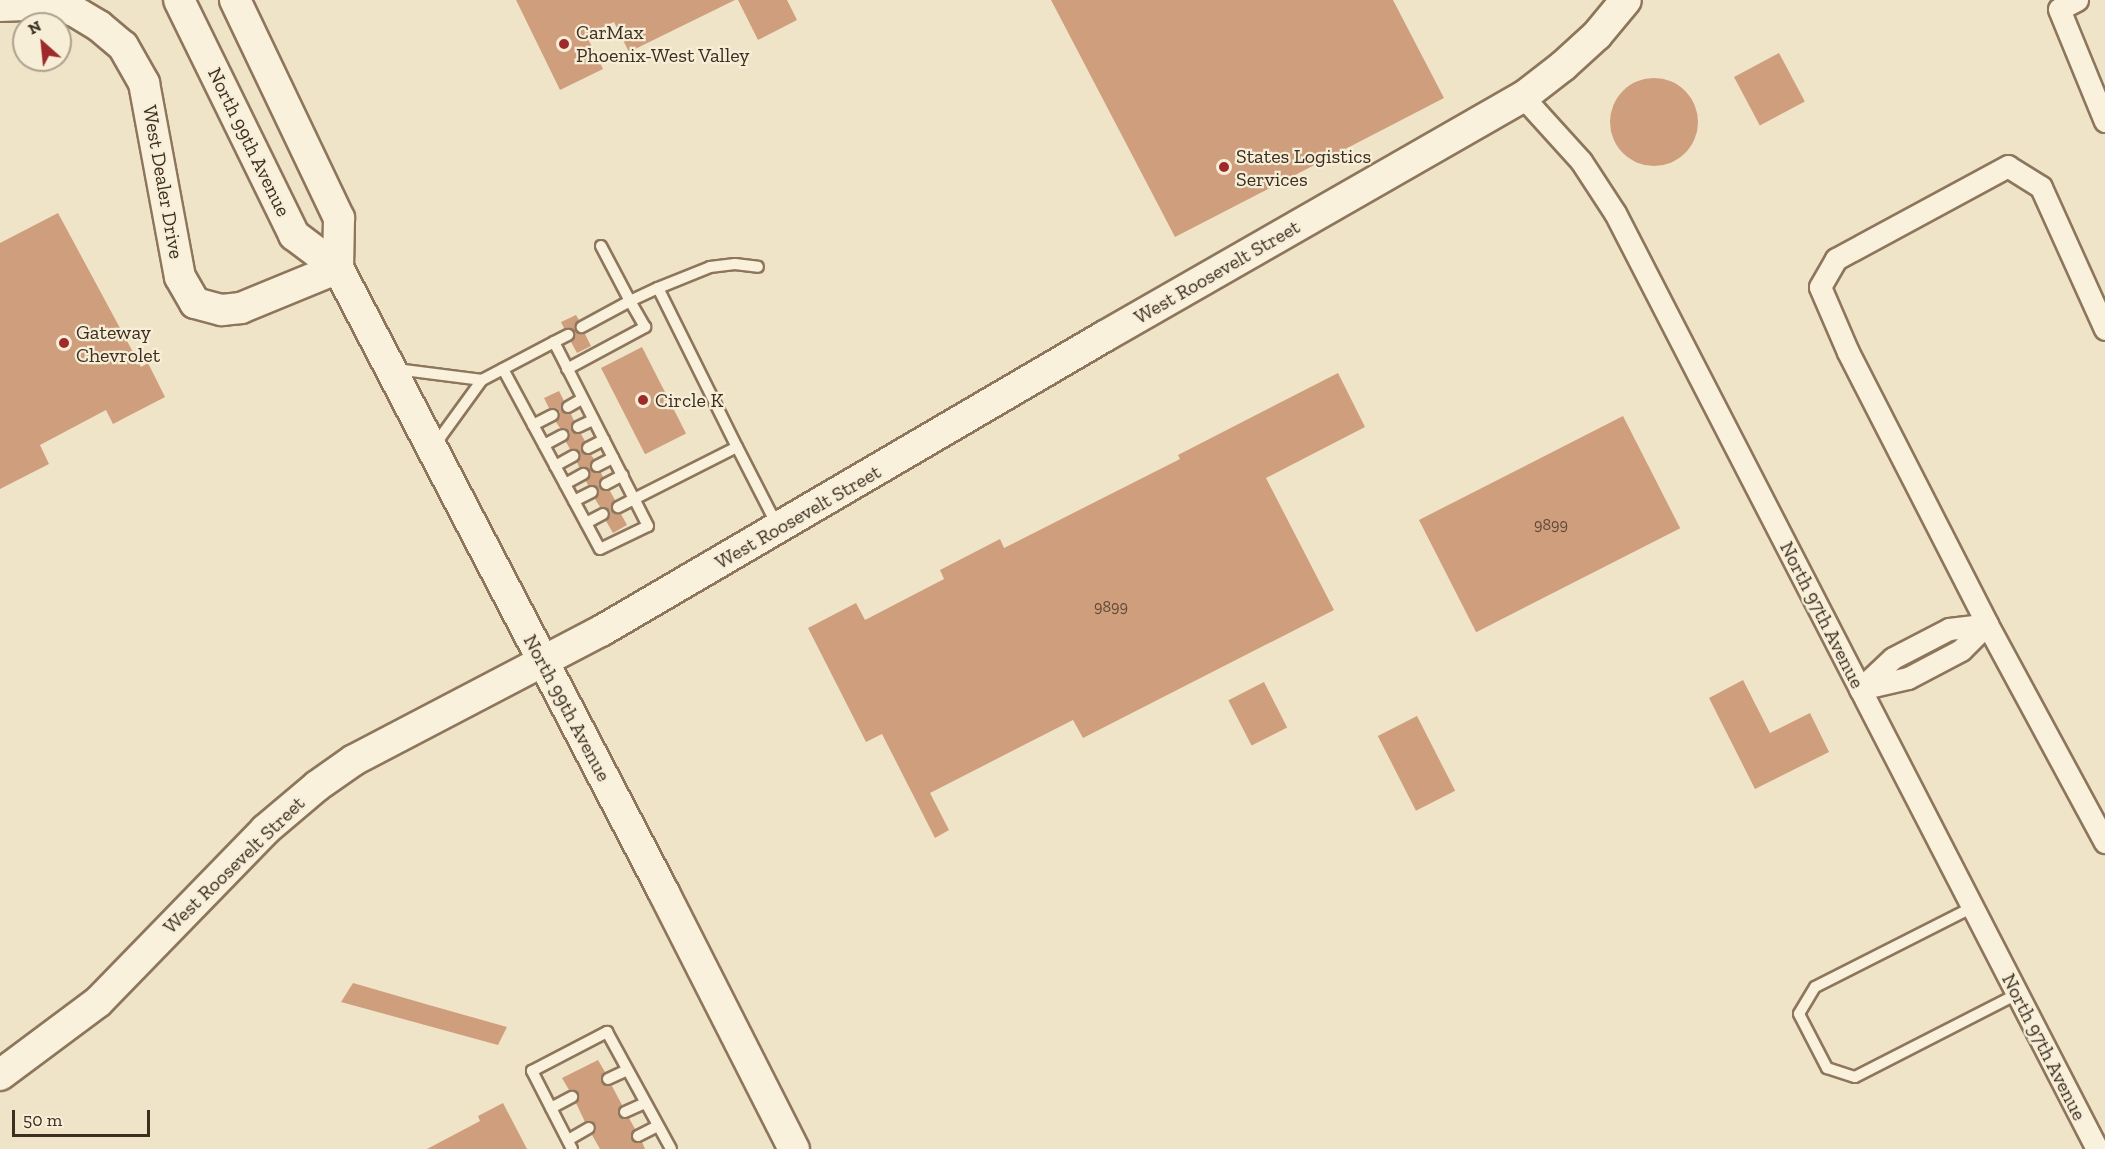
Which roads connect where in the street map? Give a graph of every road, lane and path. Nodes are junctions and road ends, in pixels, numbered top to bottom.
1 (179, 0) edge
2 (235, 0) edge
3 (1626, 0) edge
4 (2068, 5) edge
5 (0, 6) edge
6 (1523, 97) junction
7 (2105, 121) edge
8 (601, 246) dead end
9 (758, 267) dead end
10 (338, 268) junction
11 (658, 288) junction
12 (630, 301) junction
13 (582, 327) dead end
14 (2105, 329) edge
15 (568, 335) dead end
16 (554, 342) junction
17 (390, 368) junction
18 (503, 369) junction
19 (567, 369) junction
20 (482, 380) junction
21 (582, 399) junction
22 (568, 407) dead end
23 (553, 415) dead end
24 (593, 420) junction
25 (533, 425) junction
26 (578, 428) dead end
27 (563, 435) dead end
28 (604, 440) junction
29 (544, 445) junction
30 (737, 447) junction
31 (588, 448) dead end
32 (432, 449) junction
33 (573, 456) dead end
34 (614, 458) junction
35 (555, 466) junction
36 (597, 466) dead end
37 (582, 474) dead end
38 (623, 475) junction
39 (565, 484) junction
40 (606, 484) dead end
41 (592, 492) dead end
42 (634, 499) junction
43 (574, 501) junction
44 (618, 507) dead end
45 (603, 514) dead end
46 (586, 523) junction
47 (779, 528) junction
48 (1987, 624) junction
49 (543, 661) junction
50 (1860, 689) junction
51 (2105, 843) edge
52 (1973, 907) junction
53 (2017, 994) junction
54 (627, 1070) junction
55 (0, 1075) edge
56 (608, 1079) dead end
57 (572, 1097) dead end
58 (645, 1103) junction
59 (551, 1108) junction
60 (625, 1112) dead end
61 (658, 1126) junction
62 (589, 1128) dead end
63 (638, 1136) dead end
64 (570, 1144) edge
65 (672, 1149) edge
66 (794, 1149) edge
67 (2097, 1149) edge

1 - 10 street, North 99th Avenue
2 - 10 street, North 99th Avenue
3 - 6 street, West Roosevelt Street
4 - 7 street
5 - 10 street, West Dealer Drive
6 - 47 street, West Roosevelt Street
6 - 50 street, North 97th Avenue
8 - 12 lane
9 - 11 lane
10 - 17 street, North 99th Avenue
11 - 12 lane
11 - 30 lane
12 - 13 lane
12 - 19 lane
14 - 48 street
15 - 16 lane
16 - 18 lane
16 - 19 lane
17 - 20 lane
17 - 32 street, North 99th Avenue
18 - 20 lane
18 - 25 lane
19 - 21 lane
20 - 32 lane
21 - 22 lane
21 - 24 lane
23 - 25 lane
24 - 26 lane
24 - 28 lane
25 - 29 lane
27 - 29 lane
28 - 31 lane
28 - 34 lane
29 - 35 lane
30 - 42 lane
30 - 47 lane
32 - 49 street, North 99th Avenue
33 - 35 lane
34 - 36 lane
34 - 38 lane
35 - 39 lane
37 - 39 lane
38 - 40 lane
38 - 42 lane
39 - 43 lane
41 - 43 lane
42 - 44 lane
42 - 46 lane
43 - 46 lane
45 - 46 lane
47 - 49 street, West Roosevelt Street
48 - 50 street
48 - 51 street
49 - 55 street, West Roosevelt Street
49 - 66 street, North 99th Avenue
50 - 52 street, North 97th Avenue
52 - 53 street, North 97th Avenue
52 - 53 lane
53 - 67 street, North 97th Avenue
54 - 56 lane
54 - 58 lane
54 - 59 lane
57 - 59 lane
58 - 60 lane
58 - 61 lane
59 - 64 lane
61 - 63 lane
61 - 65 lane
62 - 64 lane

